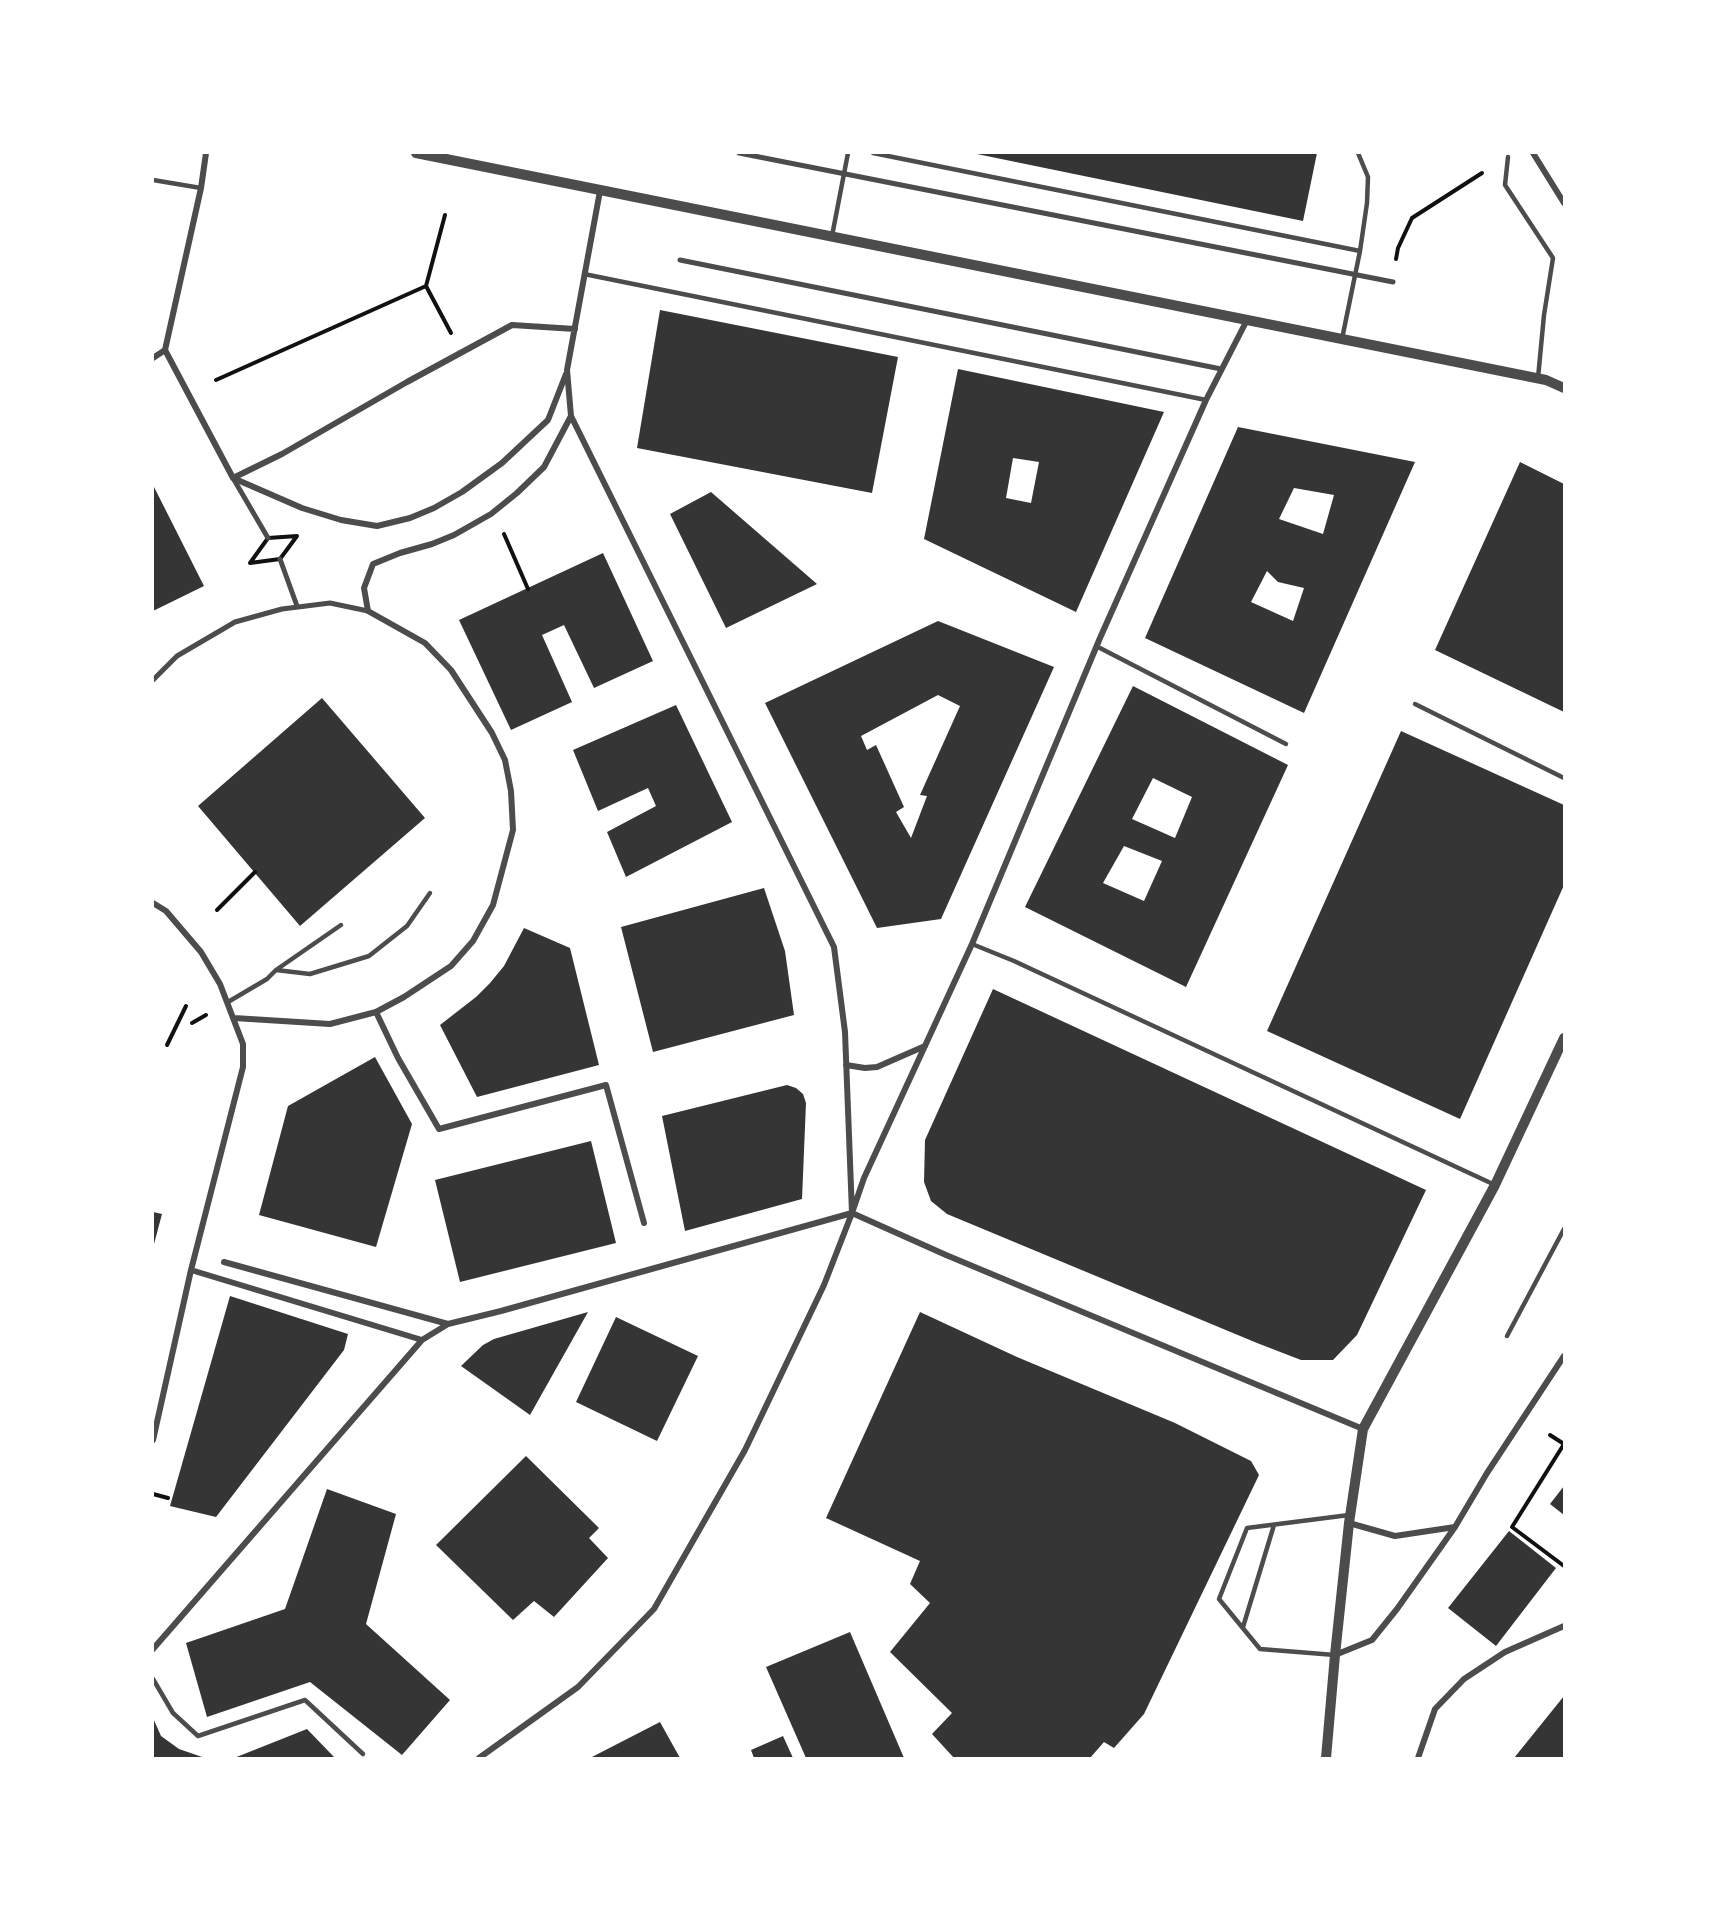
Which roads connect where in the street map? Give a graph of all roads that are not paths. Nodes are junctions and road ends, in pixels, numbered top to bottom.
1 (206, 153) edge
2 (416, 153) edge
3 (739, 153) edge
4 (848, 153) edge
5 (873, 153) edge
6 (1358, 153) edge
7 (1533, 153) edge
8 (1508, 157) road end
9 (844, 174) junction
10 (153, 180) edge
11 (201, 188) junction
12 (600, 191) junction
13 (1564, 203) edge
14 (832, 236) junction
15 (1360, 251) junction
16 (680, 260) dead end
17 (584, 274) junction
18 (1355, 275) junction
19 (1393, 282) road end
20 (1247, 319) junction
21 (575, 329) junction
22 (1342, 339) junction
23 (165, 350) junction
24 (153, 358) edge
25 (1221, 369) junction
26 (567, 370) junction
27 (1564, 378) edge
28 (1542, 379) junction
29 (1564, 388) edge
30 (1206, 399) junction
31 (571, 416) junction
32 (233, 478) junction
33 (268, 538) dead end
34 (280, 559) dead end
35 (297, 606) junction
36 (368, 611) junction
37 (1098, 647) junction
38 (153, 680) edge
39 (1415, 704) dead end
40 (1286, 744) dead end
41 (1564, 778) edge
42 (430, 893) dead end
43 (153, 903) edge
44 (341, 925) dead end
45 (972, 944) junction
46 (276, 970) junction
47 (228, 1002) junction
48 (376, 1012) junction
49 (234, 1018) junction
50 (1564, 1038) edge
51 (926, 1046) junction
52 (846, 1065) junction
53 (1495, 1185) junction
54 (852, 1213) junction
55 (644, 1223) dead end
56 (1564, 1229) edge
57 (224, 1262) dead end
58 (191, 1270) junction
59 (448, 1324) junction
60 (1507, 1336) dead end
61 (422, 1340) junction
62 (1564, 1356) edge
63 (1363, 1429) junction
64 (153, 1440) edge
65 (1350, 1519) junction
66 (1274, 1525) junction
67 (1455, 1527) junction
68 (1564, 1626) edge
69 (1243, 1627) junction
70 (153, 1649) edge
71 (1335, 1655) junction
72 (153, 1679) edge
73 (363, 1754) dead end
74 (479, 1758) edge
75 (1326, 1758) edge
76 (1418, 1758) edge

1 - 11 street
2 - 12 street
3 - 9 street
4 - 9 lane
5 - 15 lane
6 - 15 lane
7 - 13 street
8 - 28 lane
9 - 14 lane
9 - 18 street
10 - 11 lane
11 - 23 street
12 - 14 street
12 - 17 street
14 - 20 street
15 - 18 lane
16 - 25 street
17 - 21 street
17 - 30 lane
18 - 19 street
18 - 22 lane
20 - 22 street
20 - 25 street
21 - 26 street
21 - 32 street
22 - 28 street
23 - 24 street
23 - 32 street
25 - 30 street
26 - 31 street
26 - 32 street
27 - 28 street
28 - 29 street
30 - 37 street
31 - 36 street
31 - 52 street
32 - 33 street
34 - 35 street
35 - 36 street
35 - 38 street
36 - 48 street
37 - 40 lane
37 - 45 street
39 - 41 lane
42 - 46 lane
43 - 47 street
44 - 46 lane
45 - 51 street
45 - 53 lane
46 - 47 lane
47 - 49 street
48 - 49 street
48 - 55 street
49 - 58 street
50 - 53 street
51 - 52 street
51 - 54 street
52 - 54 street
53 - 63 street
54 - 59 street
54 - 63 street
54 - 74 street
56 - 60 lane
57 - 59 street
58 - 61 street
58 - 64 street
59 - 61 street
61 - 70 street
62 - 67 street
63 - 65 street
65 - 66 lane
65 - 67 street
65 - 71 street
66 - 69 lane
66 - 69 lane
67 - 71 street
68 - 76 street
69 - 71 lane
71 - 75 street
72 - 73 lane

